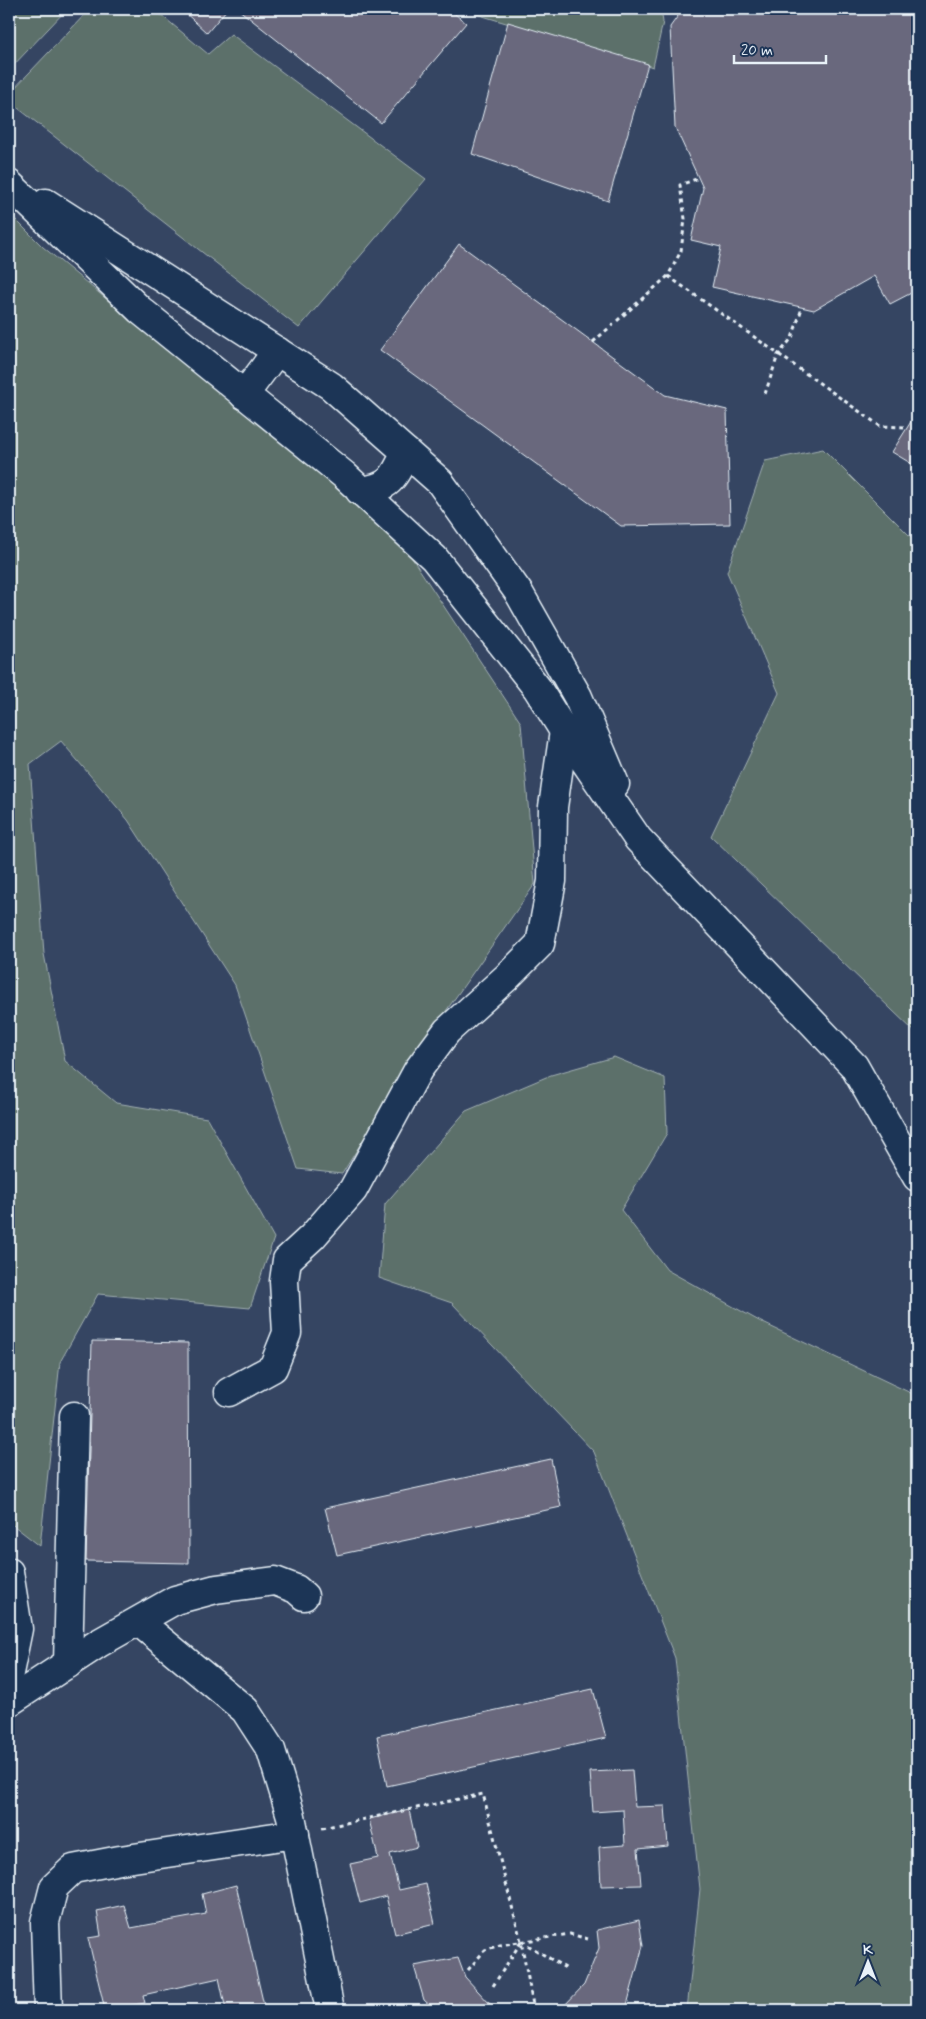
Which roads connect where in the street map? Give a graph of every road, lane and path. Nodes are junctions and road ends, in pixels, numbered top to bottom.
1 (699, 178) dead end
2 (9, 179) edge
3 (9, 184) edge
4 (668, 276) junction
5 (802, 308) dead end
6 (593, 342) dead end
7 (277, 350) junction
8 (778, 355) junction
9 (765, 394) dead end
10 (244, 395) junction
11 (904, 427) dead end
12 (406, 452) junction
13 (360, 491) junction
14 (564, 731) junction
15 (638, 839) junction
16 (917, 1177) edge
17 (229, 1392) dead end
18 (74, 1416) dead end
19 (9, 1572) edge
20 (304, 1596) dead end
21 (139, 1622) junction
22 (68, 1664) junction
23 (9, 1673) edge
24 (9, 1702) edge
25 (295, 1834) junction
26 (588, 1939) dead end
27 (521, 1941) junction
28 (567, 1969) dead end
29 (468, 1970) dead end
30 (494, 1986) dead end
31 (48, 2010) edge
32 (330, 2010) edge
33 (534, 2010) edge

1 - 4 path
2 - 7 lane
3 - 10 lane
4 - 6 path
4 - 8 path
5 - 8 path
7 - 10 lane
7 - 12 lane
8 - 9 path
8 - 11 path
10 - 13 lane
12 - 13 lane
12 - 15 lane
13 - 14 lane
14 - 15 lane
14 - 17 lane
15 - 16 lane
18 - 22 lane
19 - 23 lane
20 - 21 lane
21 - 22 lane
21 - 25 lane
22 - 24 lane
25 - 27 path
25 - 31 lane
25 - 32 lane
26 - 27 path
27 - 28 path
27 - 29 path
27 - 30 path
27 - 33 path

